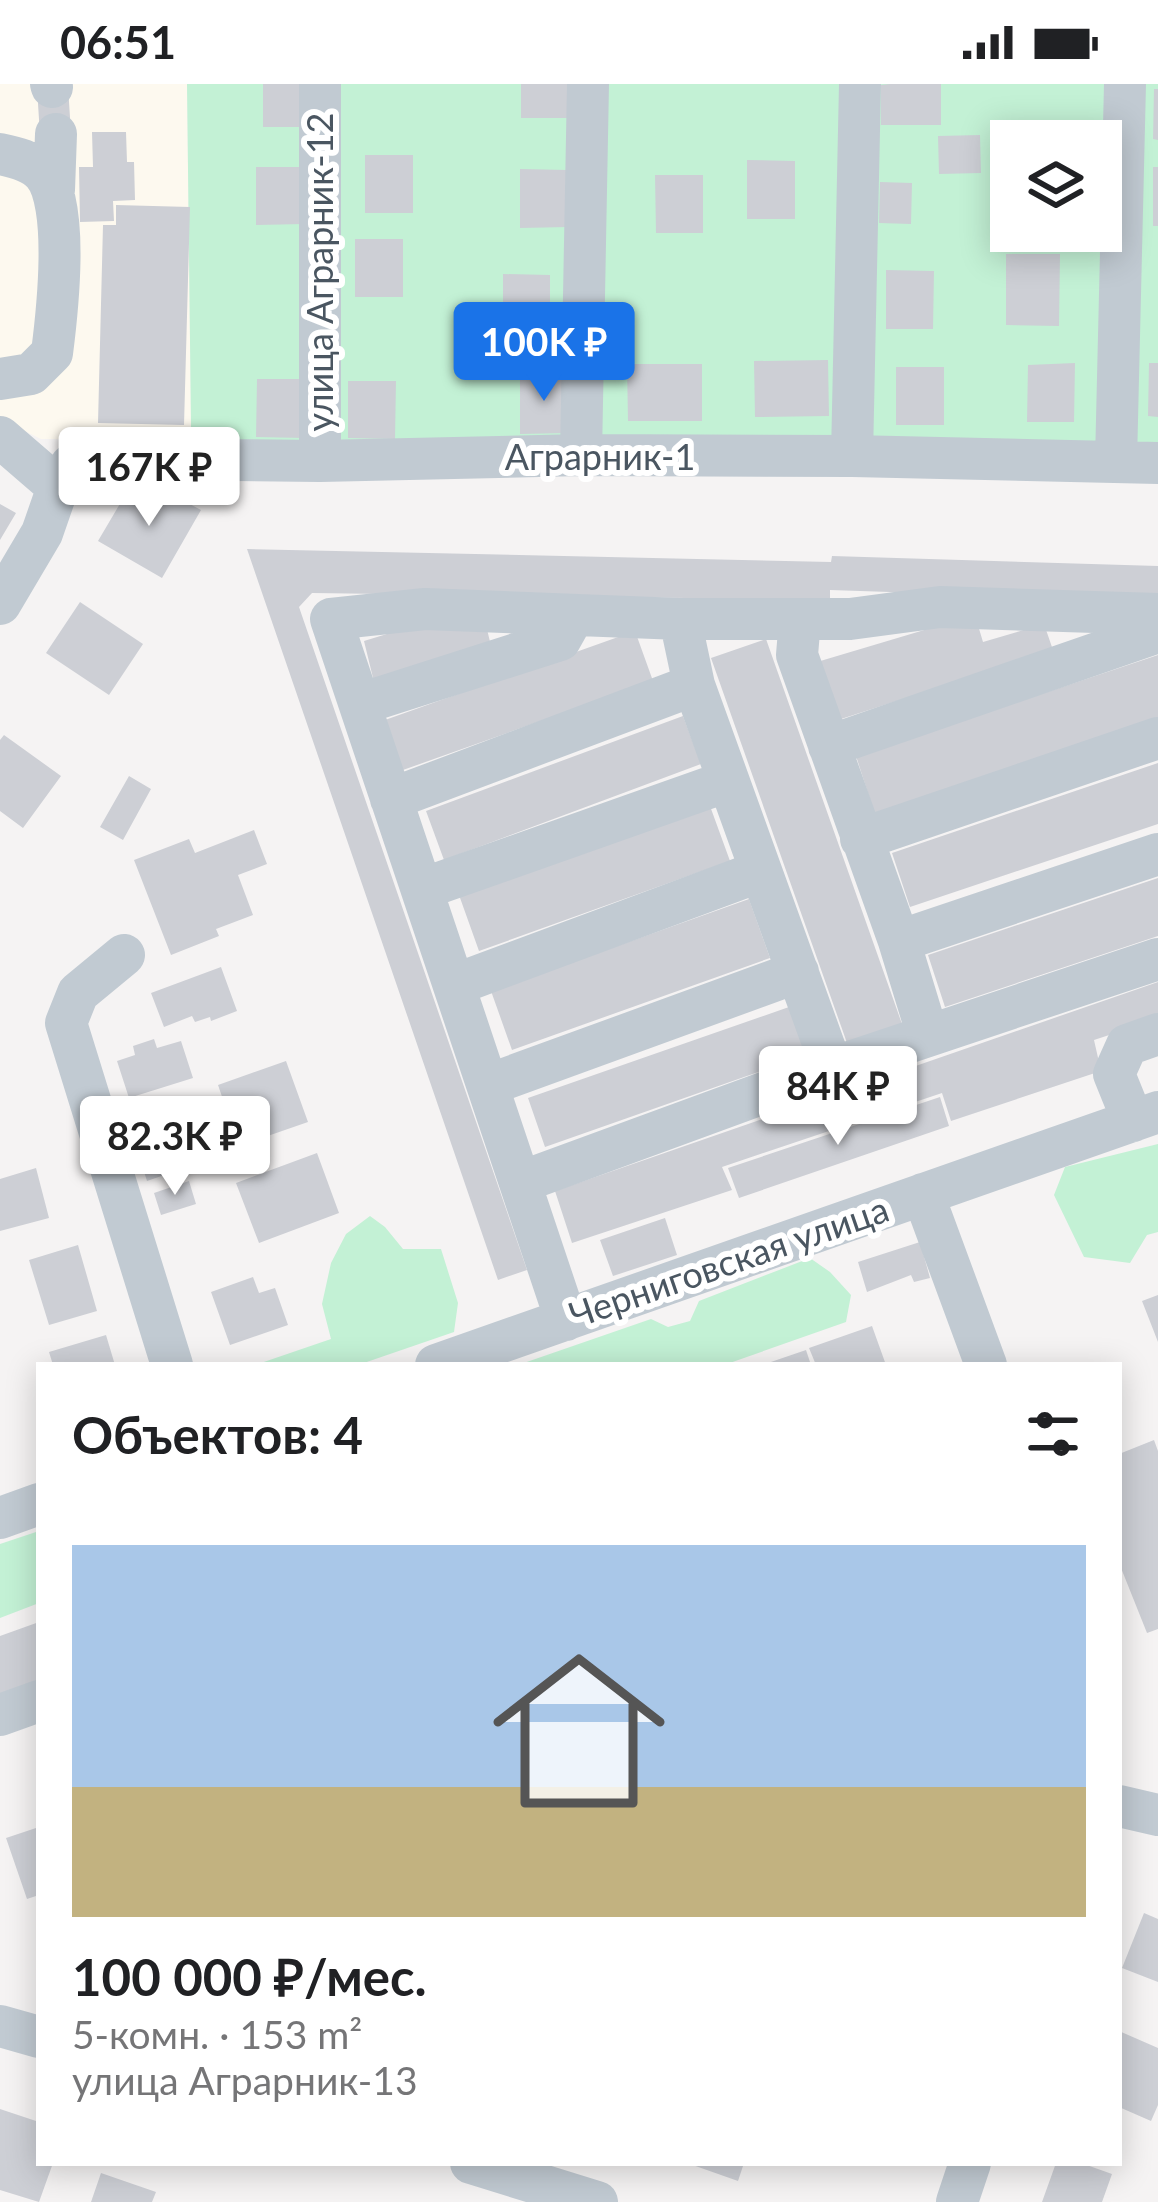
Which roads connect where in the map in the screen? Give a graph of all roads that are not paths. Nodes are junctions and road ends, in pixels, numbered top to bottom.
1 (320, 84) edge
2 (588, 84) edge
3 (860, 84) edge
4 (1125, 84) edge
5 (56, 134) dead end
6 (0, 154) edge
7 (54, 190) junction
8 (0, 379) edge
9 (0, 437) edge
10 (581, 455) junction
11 (852, 456) junction
12 (320, 460) junction
13 (1137, 462) edge
14 (58, 487) junction
15 (0, 604) edge
16 (574, 614) junction
17 (1158, 614) edge
18 (680, 619) junction
19 (800, 619) junction
20 (1158, 632) edge
21 (694, 685) junction
22 (360, 704) junction
23 (1158, 738) edge
24 (829, 746) junction
25 (728, 781) junction
26 (392, 799) junction
27 (861, 839) junction
28 (1158, 854) edge
29 (761, 871) junction
30 (422, 889) junction
31 (899, 941) junction
32 (124, 956) dead end
33 (1158, 959) edge
34 (798, 972) junction
35 (454, 985) junction
36 (1158, 1034) edge
37 (928, 1036) junction
38 (832, 1068) junction
39 (488, 1085) junction
40 (1146, 1117) edge
41 (521, 1182) junction
42 (923, 1194) junction
43 (566, 1320) junction
44 (171, 1362) edge
45 (445, 1362) edge
46 (985, 1362) edge
47 (36, 1505) edge
48 (0, 1518) edge
49 (36, 1702) edge
50 (0, 1715) edge
51 (1122, 1807) edge
52 (1158, 1815) edge
53 (0, 2026) edge
54 (36, 2037) edge
55 (481, 2166) edge
56 (969, 2166) edge
57 (597, 2202) edge
58 (957, 2202) edge

1 - 12 street, улица Аграрник-12
2 - 10 street
3 - 11 street
4 - 13 street
5 - 7 street
6 - 7 street
7 - 8 street
9 - 14 street
10 - 11 street, Аграрник-1
10 - 12 street, Аграрник-1
11 - 13 street, Аграрник-1
12 - 14 street, Аграрник-1
14 - 15 street
16 - 18 street
16 - 22 street
16 - 22 street
17 - 19 street
18 - 19 street
18 - 21 street
19 - 24 street
20 - 24 street
21 - 25 street
21 - 26 street
22 - 26 street
23 - 27 street
24 - 27 street
25 - 29 street
25 - 30 street
26 - 30 street
27 - 31 street
28 - 31 street
29 - 34 street
29 - 35 street
30 - 35 street
31 - 37 street
32 - 44 street
33 - 37 street
34 - 38 street
34 - 39 street
35 - 39 street
36 - 40 street
37 - 38 street
38 - 41 street
39 - 41 street
40 - 42 street, Черниговская улица
41 - 43 street
42 - 43 street, Черниговская улица
42 - 46 street
43 - 45 street, Черниговская улица
47 - 48 street
49 - 50 street
51 - 52 street
53 - 54 street
55 - 57 street
56 - 58 street

